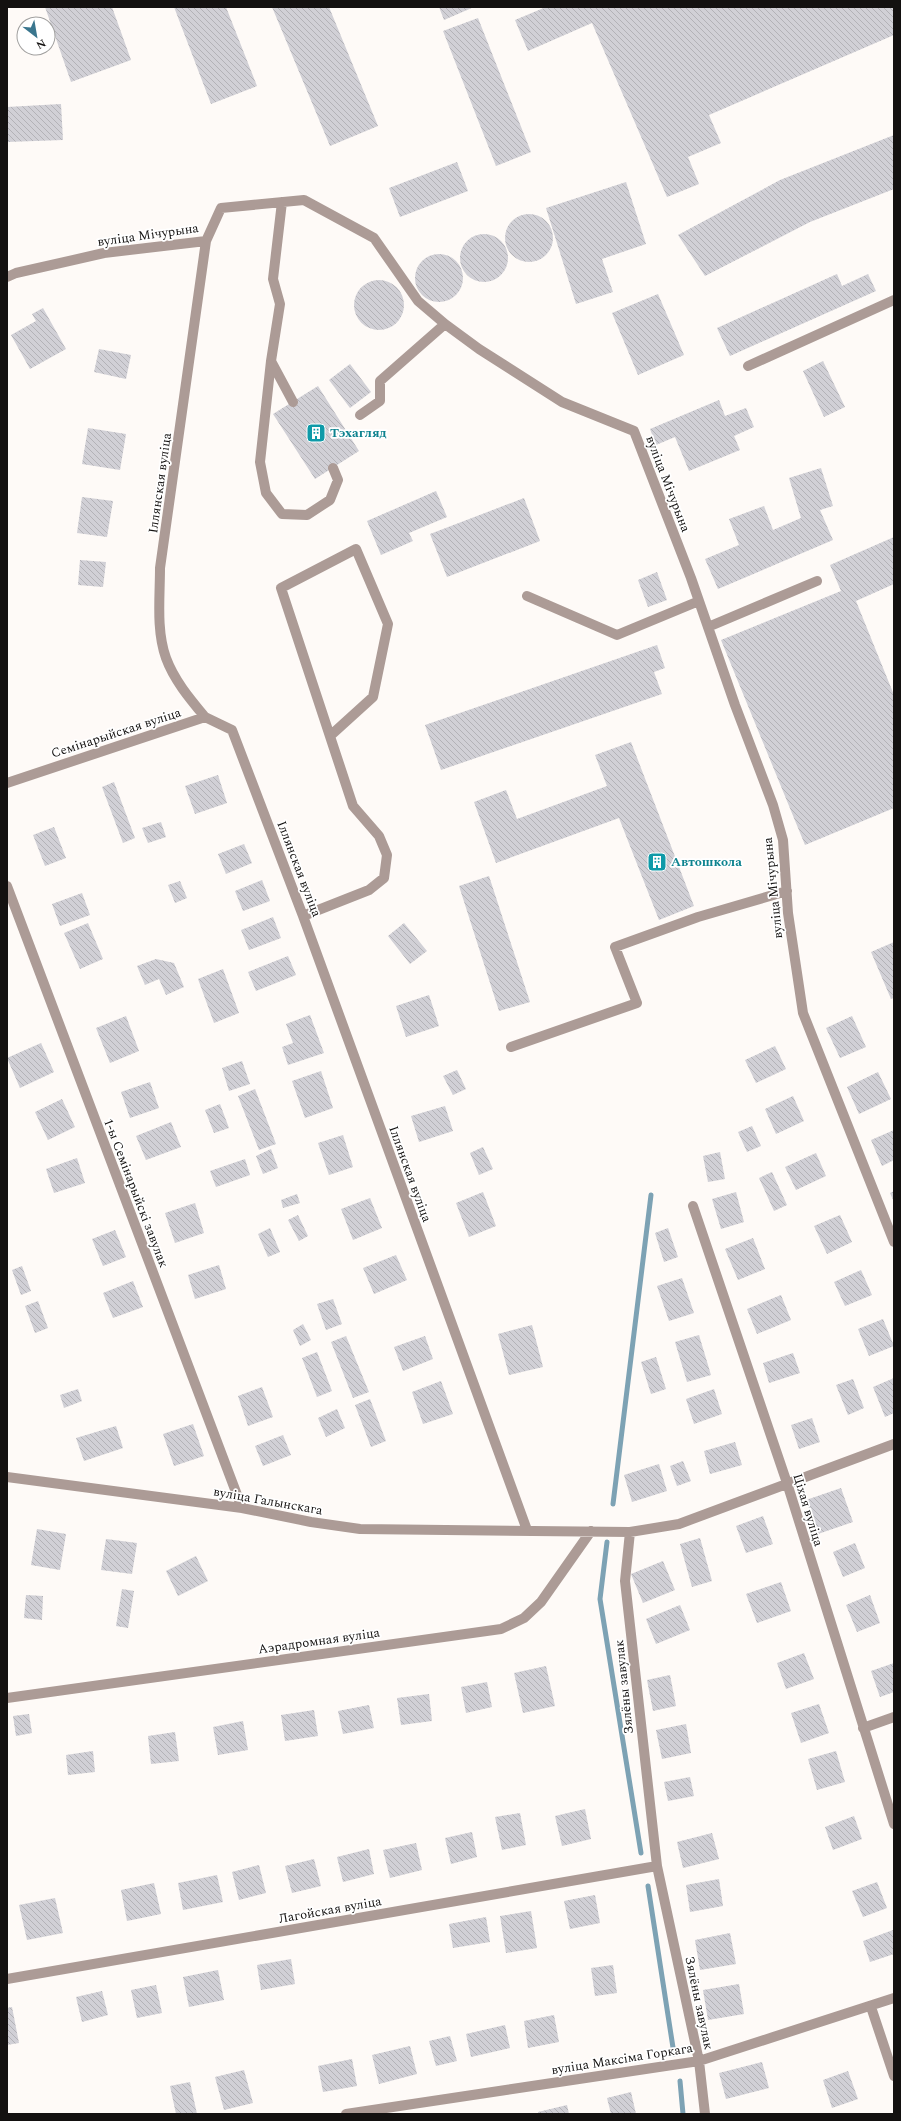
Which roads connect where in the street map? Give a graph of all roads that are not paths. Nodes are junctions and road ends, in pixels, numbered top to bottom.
1 (282, 202) junction
2 (206, 241) junction
3 (7, 277) edge
4 (894, 300) edge
5 (445, 324) junction
6 (271, 361) junction
7 (748, 366) dead end
8 (293, 402) dead end
9 (360, 416) dead end
10 (333, 468) dead end
11 (817, 581) dead end
12 (527, 596) dead end
13 (699, 601) junction
14 (708, 627) junction
15 (205, 717) junction
16 (330, 736) junction
17 (7, 783) edge
18 (7, 886) edge
19 (787, 891) junction
20 (303, 916) junction
21 (511, 1047) dead end
22 (693, 1206) dead end
23 (894, 1242) edge
24 (894, 1444) edge
25 (7, 1476) edge
26 (786, 1483) junction
27 (242, 1508) junction
28 (527, 1530) junction
29 (591, 1531) junction
30 (630, 1532) junction
31 (7, 1698) edge
32 (894, 1717) edge
33 (862, 1728) junction
34 (894, 1824) edge
35 (657, 1866) junction
36 (7, 1979) edge
37 (894, 1998) edge
38 (871, 2006) junction
39 (698, 2061) junction
40 (894, 2076) edge
41 (346, 2114) edge
42 (705, 2114) edge

1 - 2 street, вуліца Мічурына
1 - 5 street, вуліца Мічурына
1 - 6 street
2 - 3 street, вуліца Мічурына
2 - 15 street, Іллянская вуліца
4 - 7 street
5 - 9 street
5 - 13 street, вуліца Мічурына
6 - 8 street
6 - 10 street
11 - 14 street
12 - 13 street
13 - 14 street, вуліца Мічурына
14 - 19 street, вуліца Мічурына
15 - 17 street, Семінарыйская вуліца
15 - 20 street, Іллянская вуліца
16 - 16 street
16 - 20 street
18 - 27 street, 1-ы Семінарыйскі завулак
19 - 21 street
19 - 23 street, вуліца Мічурына
20 - 28 street, Іллянская вуліца
22 - 26 street, Ціхая вуліца
24 - 26 street
25 - 27 street, вуліца Галынскага
26 - 30 street
26 - 33 street, Ціхая вуліца
27 - 28 street, вуліца Галынскага
28 - 29 street
29 - 30 street
29 - 31 street, Аэрадромная вуліца
30 - 35 street, Зялёны завулак
32 - 33 street
33 - 34 street, Ціхая вуліца
35 - 36 street, Лагойская вуліца
35 - 39 street, Зялёны завулак
37 - 38 street, вуліца Максіма Горкага
38 - 39 street, вуліца Максіма Горкага
38 - 40 street
39 - 41 street, вуліца Максіма Горкага
39 - 42 street, Зялёны завулак

